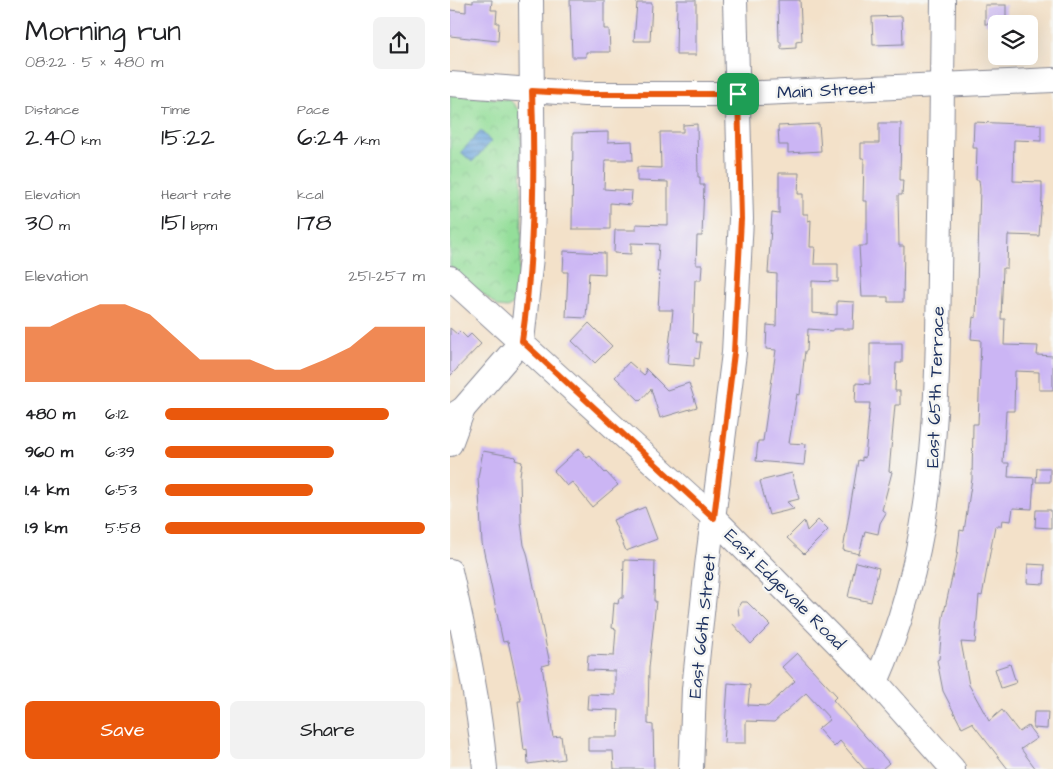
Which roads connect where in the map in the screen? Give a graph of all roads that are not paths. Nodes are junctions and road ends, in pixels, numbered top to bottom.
1 (531, 0) edge
2 (735, 0) edge
3 (943, 0) edge
4 (1053, 80) edge
5 (450, 84) edge
6 (942, 84) junction
7 (532, 91) junction
8 (738, 94) junction
9 (450, 278) edge
10 (522, 341) junction
11 (456, 413) edge
12 (450, 444) edge
13 (714, 518) junction
14 (450, 571) edge
15 (876, 682) junction
16 (485, 769) edge
17 (690, 769) edge
18 (953, 769) edge

1 - 7 street
2 - 8 street, East 66th Street
3 - 6 street, East 65th Terrace
4 - 6 street, Main Street
5 - 7 street, Main Street
6 - 8 street, Main Street
6 - 15 street, East 65th Terrace
7 - 8 street, Main Street
7 - 10 street
8 - 13 street, East 66th Street
9 - 10 street, East Edgevale Road
10 - 11 street
10 - 13 street, East Edgevale Road
11 - 12 street
13 - 15 street, East Edgevale Road
13 - 17 street, East 66th Street
14 - 16 street
15 - 18 street, East Edgevale Road

